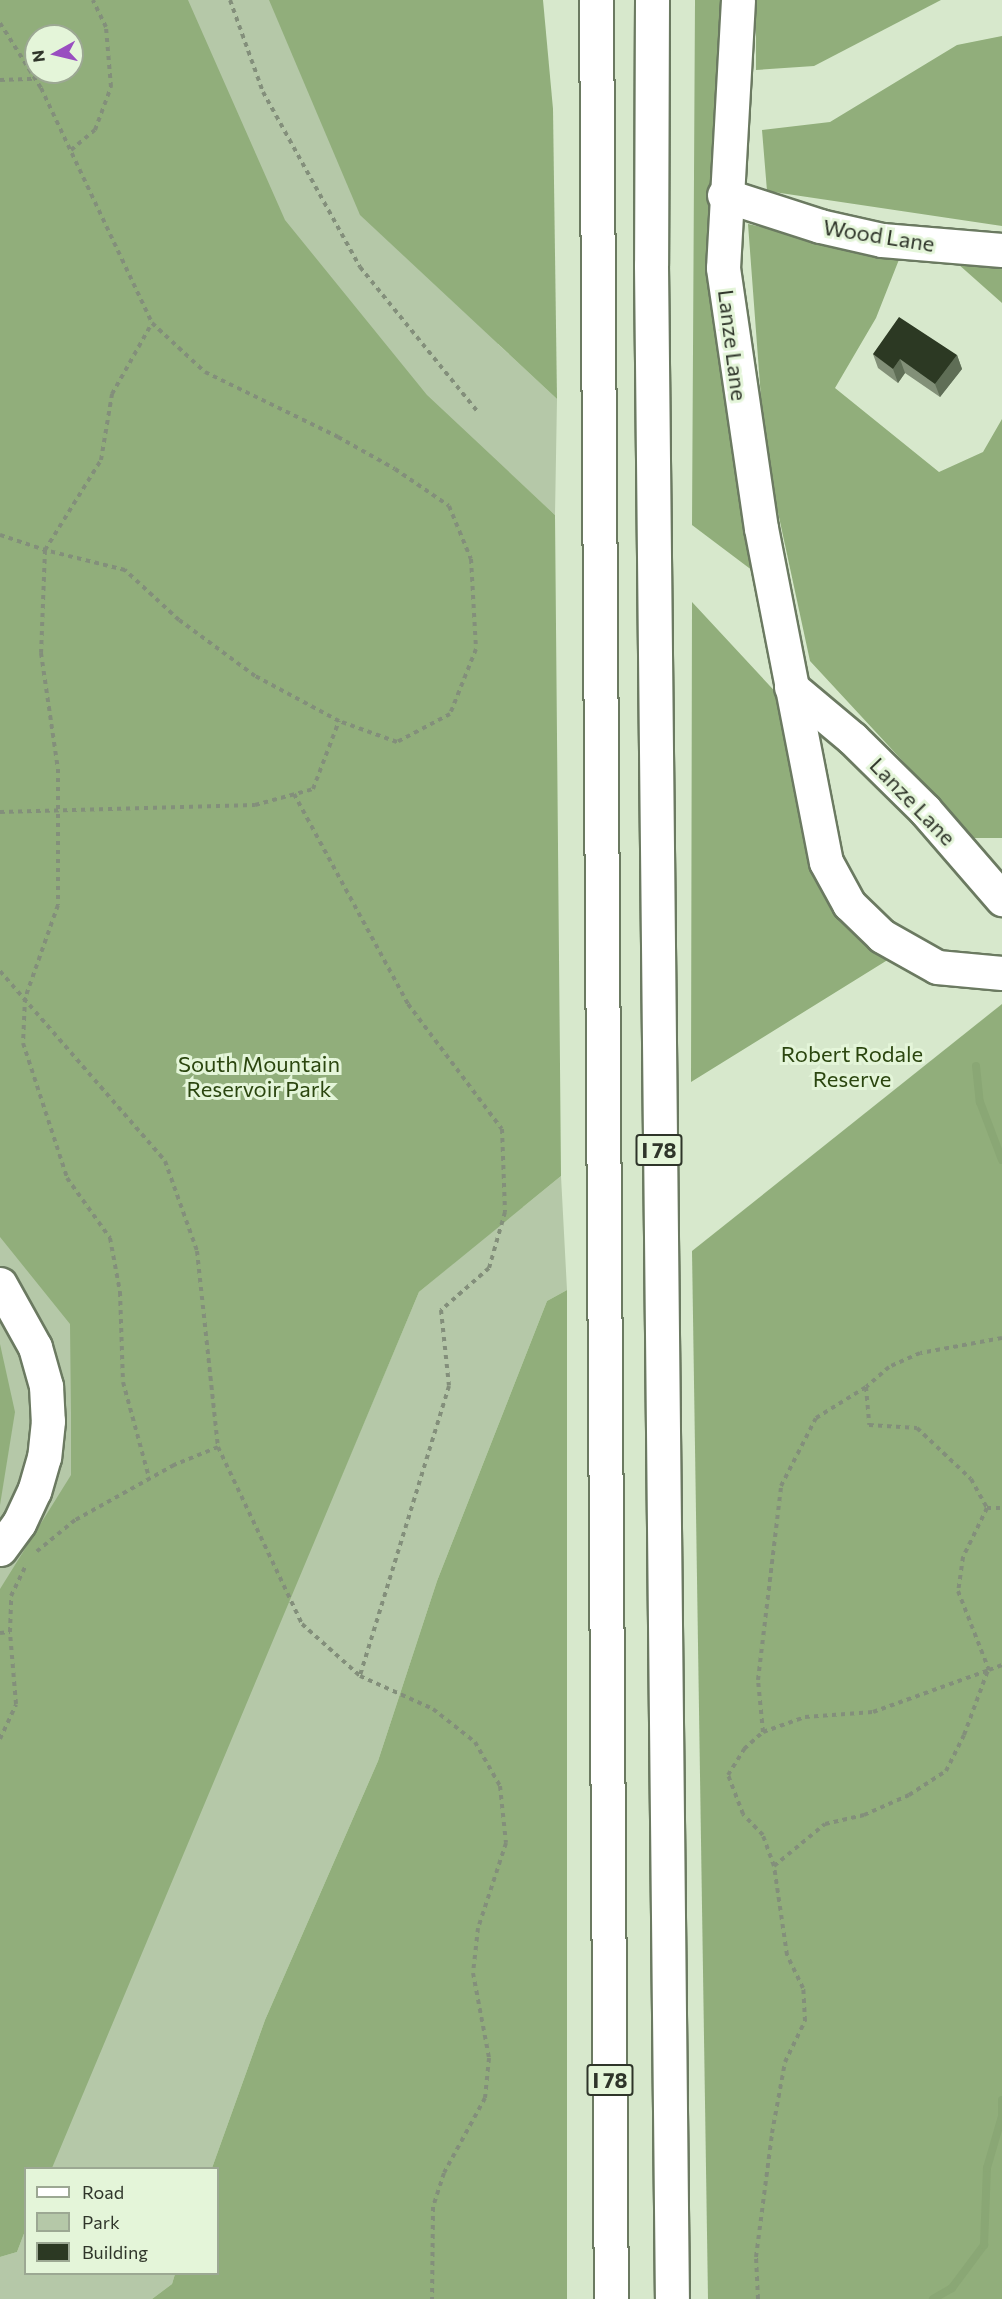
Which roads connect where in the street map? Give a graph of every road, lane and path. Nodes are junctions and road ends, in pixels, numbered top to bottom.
1 (93, 0) edge
2 (230, 0) edge
3 (596, 0) edge
4 (652, 0) edge
5 (738, 0) edge
6 (0, 23) edge
7 (24, 62) edge
8 (0, 80) edge
9 (24, 80) edge
10 (37, 84) edge
11 (70, 150) junction
12 (724, 195) junction
13 (1002, 250) edge
14 (152, 323) junction
15 (477, 411) dead end
16 (0, 535) edge
17 (45, 550) junction
18 (791, 687) junction
19 (339, 721) junction
20 (294, 794) junction
21 (57, 808) junction
22 (0, 812) edge
23 (1002, 898) edge
24 (0, 971) edge
25 (1002, 973) edge
26 (26, 998) junction
27 (0, 1284) edge
28 (1002, 1338) edge
29 (866, 1387) junction
30 (218, 1447) junction
31 (149, 1478) junction
32 (987, 1508) junction
33 (1002, 1508) edge
34 (0, 1549) edge
35 (10, 1632) junction
36 (0, 1633) edge
37 (1002, 1665) edge
38 (988, 1670) junction
39 (360, 1676) junction
40 (763, 1732) junction
41 (0, 1739) edge
42 (774, 1866) junction
43 (432, 2299) edge
44 (611, 2299) edge
45 (672, 2299) edge
46 (758, 2299) edge

1 - 11 path
2 - 15 path
3 - 44 main road, I 78
4 - 45 main road, I 78
5 - 12 main road, Lanze Lane
6 - 7 path
8 - 9 path
10 - 11 path
11 - 14 path
12 - 13 main road, Wood Lane
12 - 18 main road, Lanze Lane
14 - 17 path
14 - 19 path
16 - 17 path
17 - 19 path
17 - 21 path
18 - 23 main road, Lanze Lane
18 - 25 main road, Lanze Lane
19 - 20 path
20 - 21 path
20 - 39 path
21 - 22 path
21 - 26 path
24 - 26 path
26 - 30 path
26 - 31 path
27 - 34 main road
28 - 29 path
29 - 32 path
29 - 40 path
30 - 31 path
30 - 39 path
31 - 35 path
32 - 33 path
32 - 38 path
35 - 36 path
35 - 41 path
37 - 38 path
38 - 40 path
38 - 42 path
39 - 43 path
40 - 42 path
42 - 46 path

